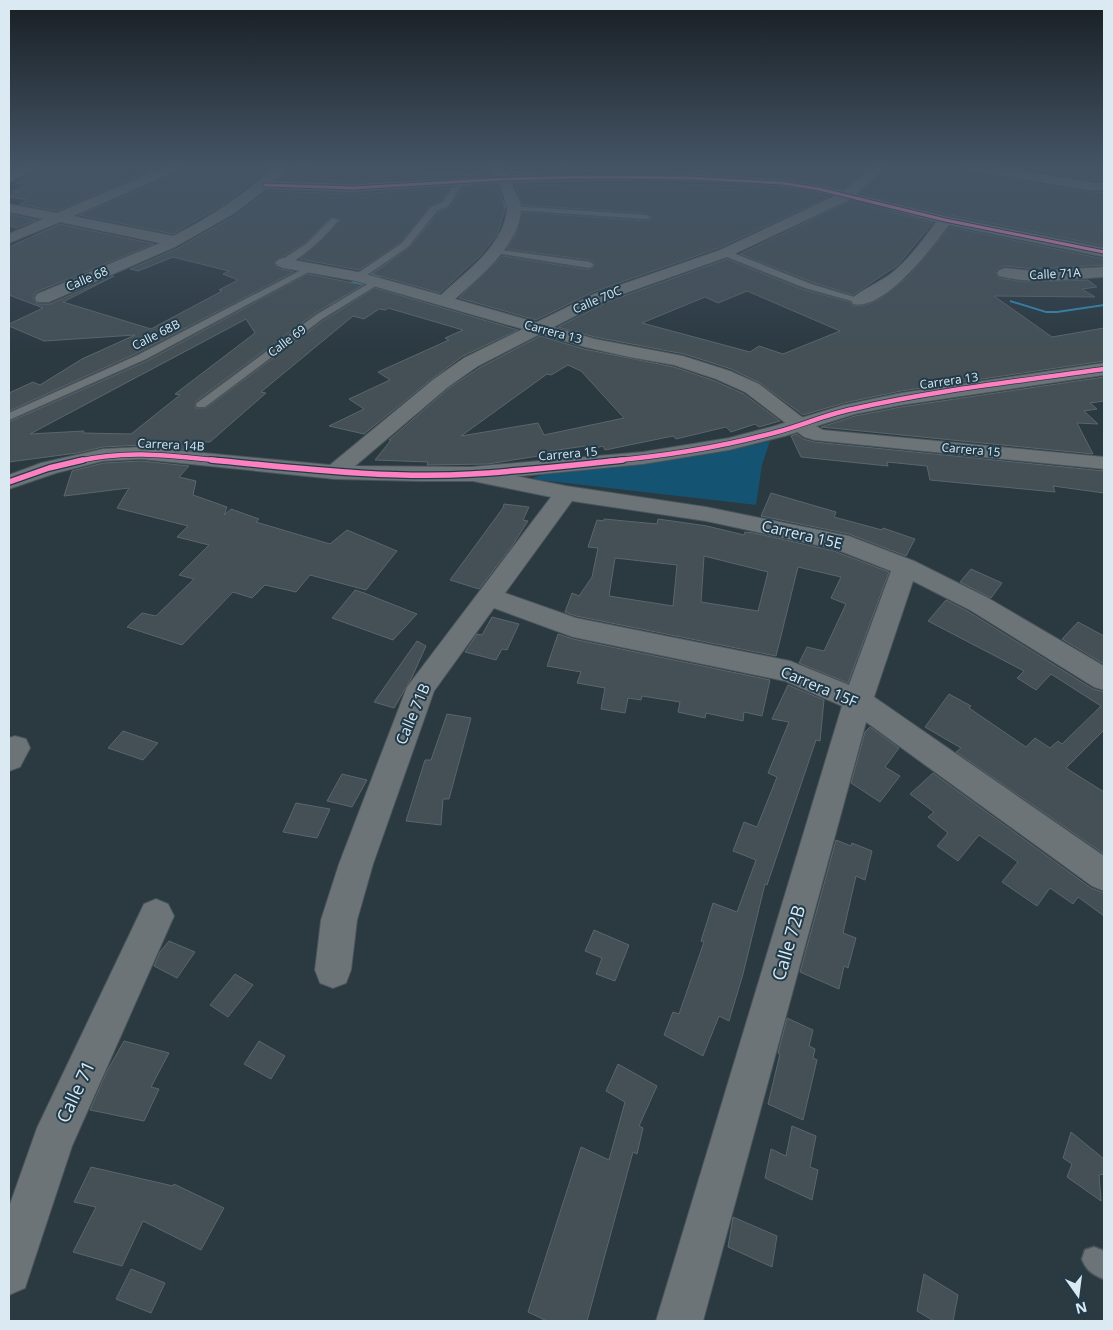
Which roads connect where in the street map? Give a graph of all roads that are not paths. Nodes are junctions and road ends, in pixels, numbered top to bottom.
1 (36, 228) edge
2 (111, 228) edge
3 (200, 228) edge
4 (327, 228) edge
5 (418, 228) edge
6 (508, 228) edge
7 (778, 228) edge
8 (939, 228) edge
9 (985, 228) edge
10 (9, 239) edge
11 (175, 241) junction
12 (496, 251) junction
13 (1104, 252) edge
14 (725, 253) junction
15 (284, 263) joint
16 (590, 265) dead end
17 (312, 268) junction
18 (1104, 272) edge
19 (1005, 274) dead end
20 (367, 280) junction
21 (42, 298) dead end
22 (859, 300) joint
23 (444, 301) junction
24 (536, 328) junction
25 (1104, 369) edge
26 (201, 405) dead end
27 (9, 417) edge
28 (800, 425) junction
29 (1104, 463) edge
30 (335, 472) junction
31 (472, 474) junction
32 (9, 482) edge
33 (566, 493) junction
34 (905, 567) junction
35 (490, 597) junction
36 (1104, 679) edge
37 (858, 701) junction
38 (1104, 875) edge
39 (156, 916) dead end
40 (333, 970) dead end
41 (9, 1272) edge
42 (680, 1321) edge

1 - 10 street
2 - 11 street
3 - 11 street, Calle 68
4 - 15 lane
5 - 20 lane, Calle 69
6 - 12 street
7 - 14 street, Calle 70C
8 - 22 street
9 - 13 street
11 - 21 street, Calle 68
12 - 16 lane
12 - 23 street
14 - 22 lane
14 - 24 street, Calle 70C
15 - 17 street, Carrera 13
17 - 20 street, Carrera 13
17 - 27 lane, Calle 68B
18 - 19 street, Calle 71A
20 - 23 street, Carrera 13
20 - 26 lane, Calle 69
23 - 24 street, Carrera 13
24 - 28 street, Carrera 13
24 - 30 street, Calle 70C
25 - 28 street, Carrera 13
28 - 29 street, Carrera 15
28 - 31 street, Carrera 15
30 - 31 street, Carrera 15
30 - 32 street, Carrera 14B
31 - 33 street, Carrera 15E
33 - 34 street, Carrera 15E
33 - 35 street, Calle 71B
34 - 36 street, Carrera 15E
34 - 37 street, Calle 72B
35 - 37 street, Carrera 15F
35 - 40 street, Calle 71B
37 - 38 street, Carrera 15F
37 - 42 street, Calle 72B
39 - 41 street, Calle 71

